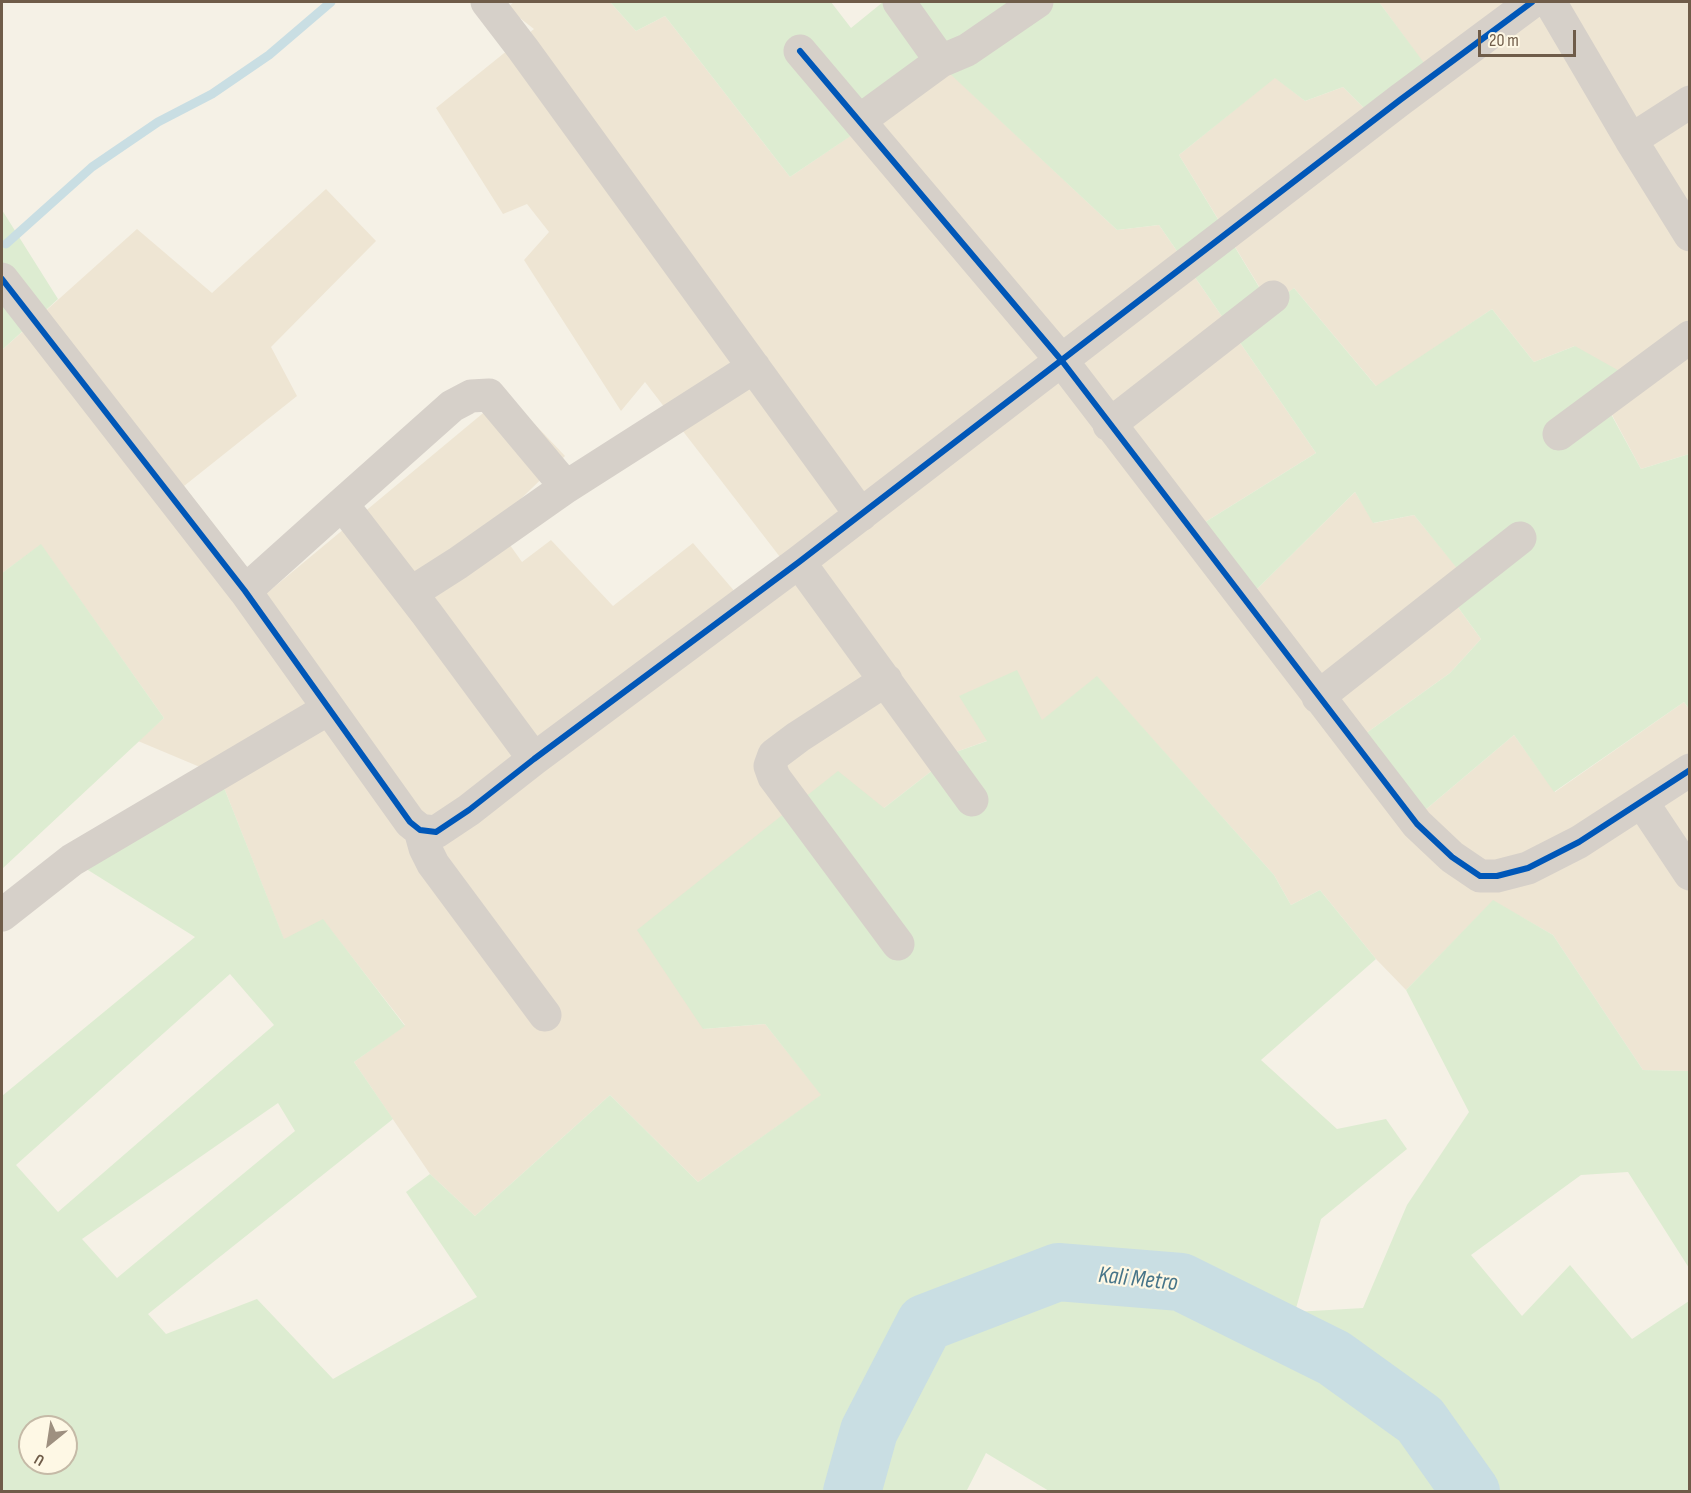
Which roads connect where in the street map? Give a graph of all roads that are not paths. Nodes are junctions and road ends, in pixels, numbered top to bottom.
1 (487, 2) edge
2 (899, 2) edge
3 (1037, 2) edge
4 (1532, 2) edge
5 (1550, 2) edge
6 (800, 51) dead end
7 (941, 61) junction
8 (1689, 102) edge
9 (859, 121) junction
10 (1631, 140) junction
11 (1689, 235) edge
12 (2, 279) edge
13 (1273, 297) dead end
14 (1689, 337) edge
15 (1062, 362) junction
16 (754, 367) junction
17 (1109, 425) junction
18 (1559, 434) dead end
19 (566, 487) junction
20 (342, 504) junction
21 (861, 515) junction
22 (1520, 538) dead end
23 (799, 562) junction
24 (245, 591) junction
25 (411, 593) junction
26 (886, 680) junction
27 (1318, 697) junction
28 (328, 709) junction
29 (534, 759) junction
30 (1689, 770) edge
31 (972, 800) dead end
32 (1642, 802) junction
33 (420, 830) junction
34 (1689, 874) edge
35 (2, 915) edge
36 (898, 944) dead end
37 (545, 1015) dead end

1 - 16 street
2 - 7 street
3 - 7 street
4 - 15 street
5 - 10 street
6 - 9 street
7 - 9 street
8 - 10 street
9 - 15 street
10 - 11 street
12 - 24 street
13 - 17 street
14 - 18 street
15 - 17 street
15 - 21 street
16 - 19 street
16 - 21 street
17 - 27 street
19 - 20 street
19 - 25 street
20 - 24 street
20 - 25 street
21 - 23 street
22 - 27 street
23 - 26 street
23 - 29 street
24 - 28 street
25 - 29 street
26 - 31 street
26 - 36 street
27 - 32 street
28 - 33 street
28 - 35 street
29 - 33 street
30 - 32 street
32 - 34 street
33 - 37 street

